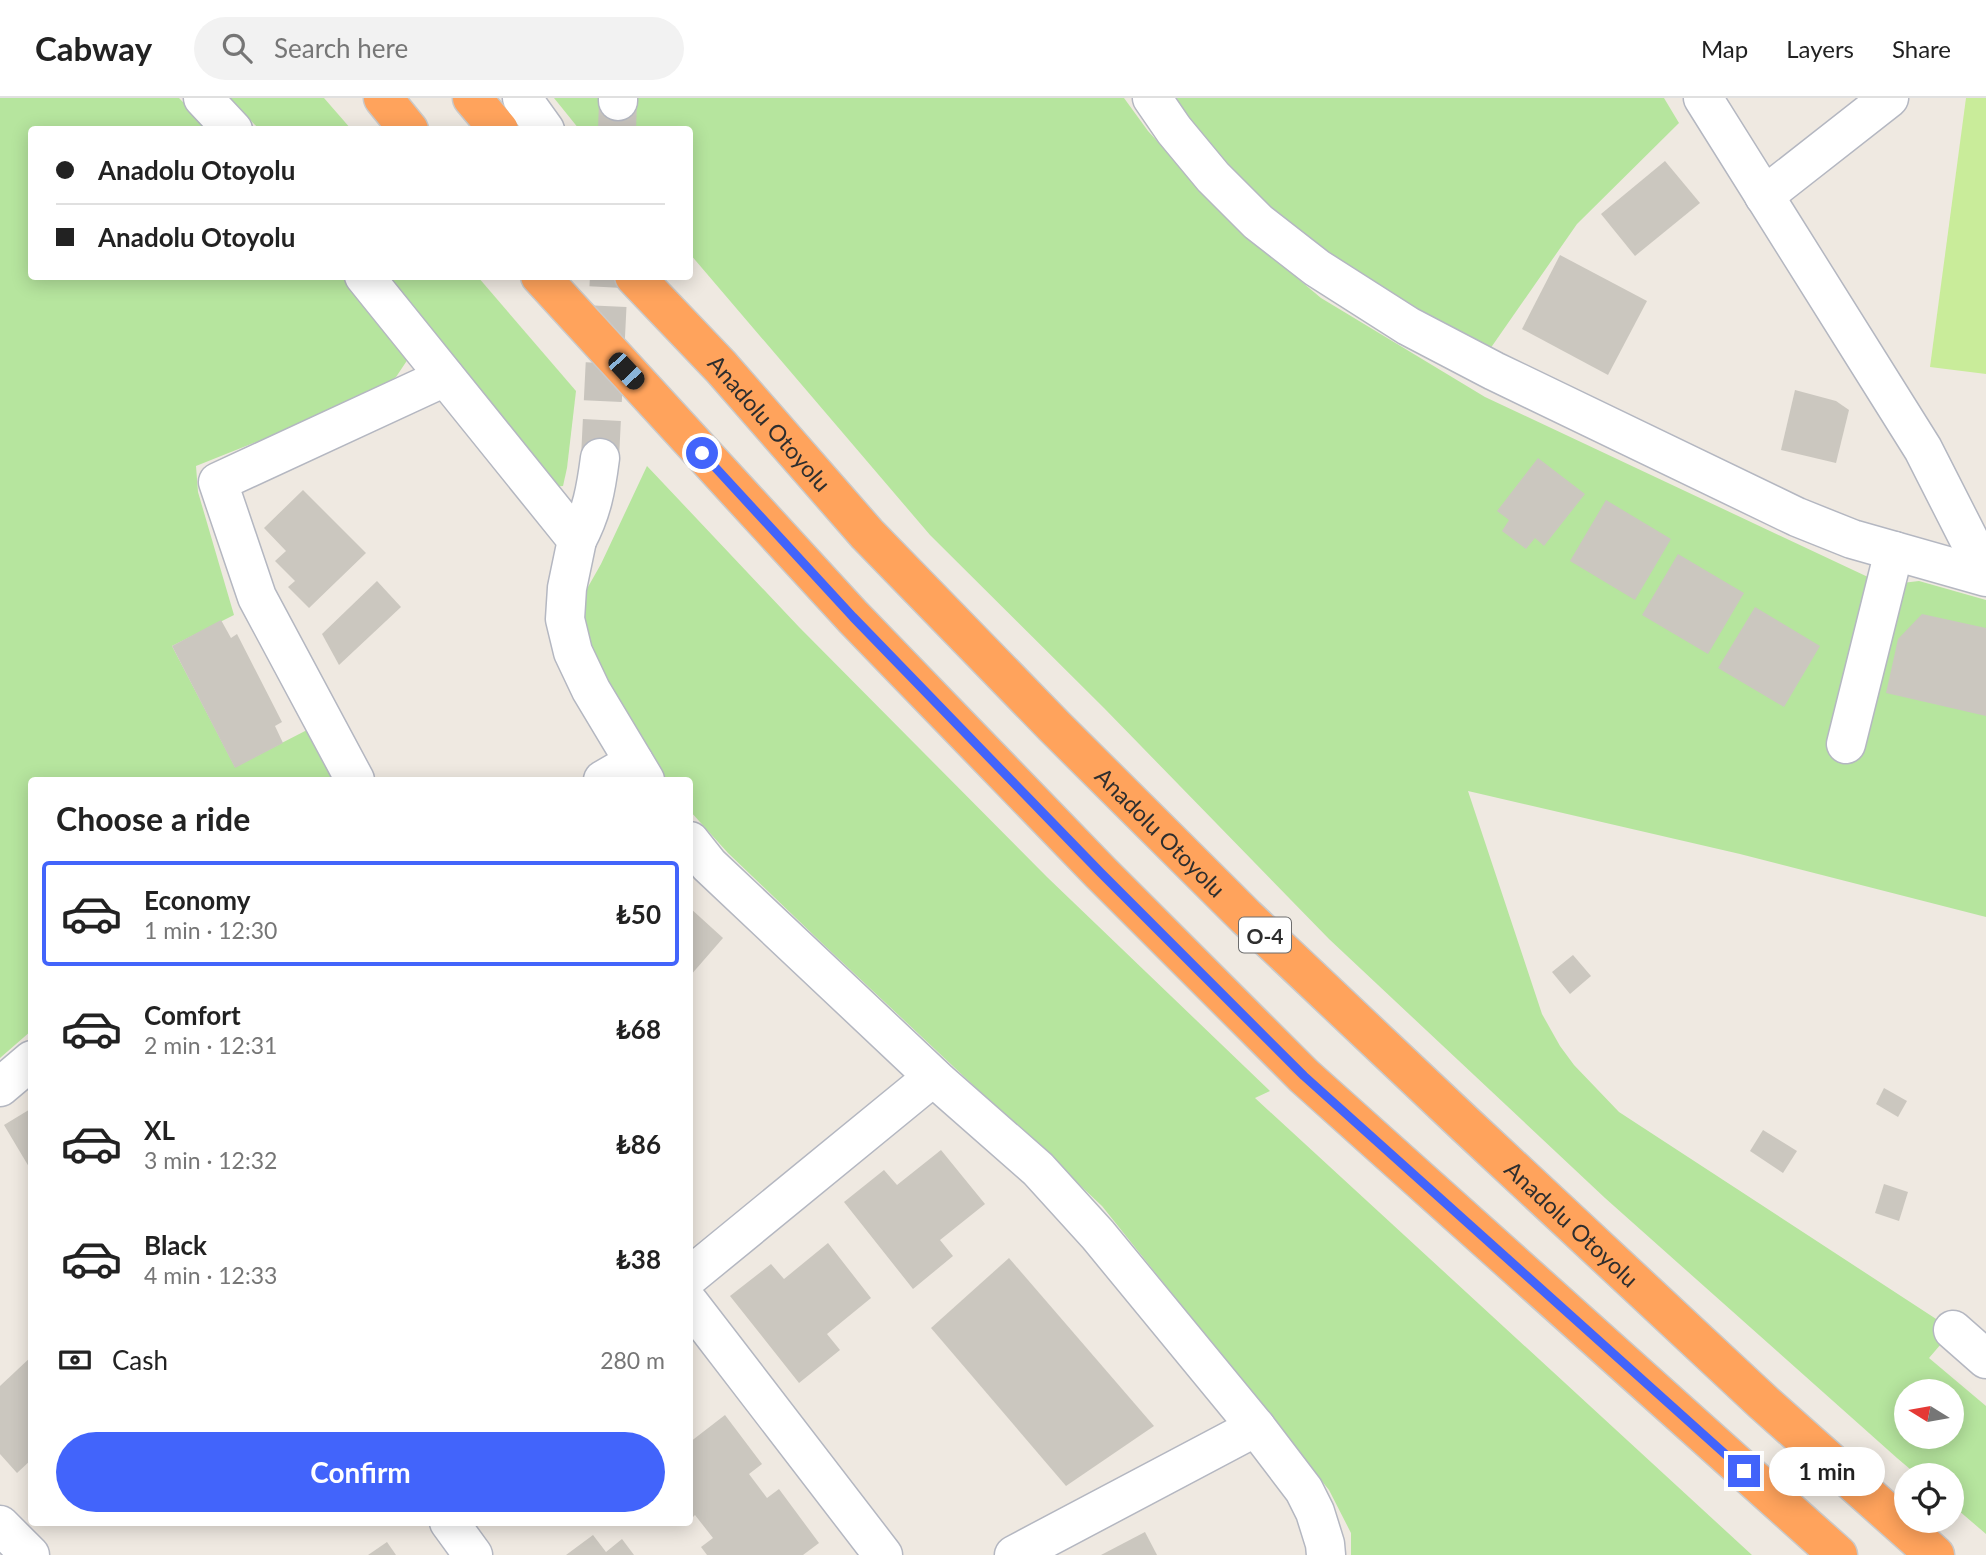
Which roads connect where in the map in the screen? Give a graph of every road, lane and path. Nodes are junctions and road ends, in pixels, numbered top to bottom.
1 (203, 98) edge
2 (383, 98) edge
3 (472, 98) edge
4 (522, 98) edge
5 (1152, 98) edge
6 (1703, 98) edge
7 (1889, 98) edge
8 (229, 126) edge
9 (406, 126) edge
10 (496, 126) edge
11 (542, 126) edge
12 (1764, 196) junction
13 (367, 280) edge
14 (544, 280) edge
15 (638, 280) edge
16 (657, 280) edge
17 (721, 367) junction
18 (445, 377) junction
19 (600, 458) tunnel mouth
20 (577, 540) junction
21 (1894, 551) junction
22 (1986, 575) edge
23 (1846, 744) dead end
24 (627, 774) edge
25 (353, 777) edge
26 (693, 845) edge
27 (28, 1063) edge
28 (933, 1077) junction
29 (0, 1087) edge
30 (693, 1274) edge
31 (693, 1308) edge
32 (1953, 1330) dead end
33 (1986, 1359) edge
34 (1256, 1427) junction
35 (0, 1525) edge
36 (452, 1526) edge
37 (30, 1555) edge
38 (473, 1555) edge
39 (883, 1555) edge
40 (1014, 1555) edge
41 (1326, 1555) edge
42 (1838, 1555) edge
43 (1936, 1555) edge

1 - 8 street
2 - 9 highway
3 - 10 highway
4 - 11 street
5 - 21 street
6 - 12 street
7 - 12 street
12 - 22 street
13 - 18 street
14 - 42 highway
15 - 17 highway, Anadolu Otoyolu / O-4
16 - 17 street
17 - 43 highway, Anadolu Otoyolu / O-4
18 - 20 street
18 - 25 street
19 - 20 street
20 - 24 street
21 - 22 street
21 - 23 street
26 - 28 street
27 - 29 street
28 - 30 street
28 - 34 street
31 - 39 street
32 - 33 street
34 - 40 street
34 - 41 street
35 - 37 street
36 - 38 street

